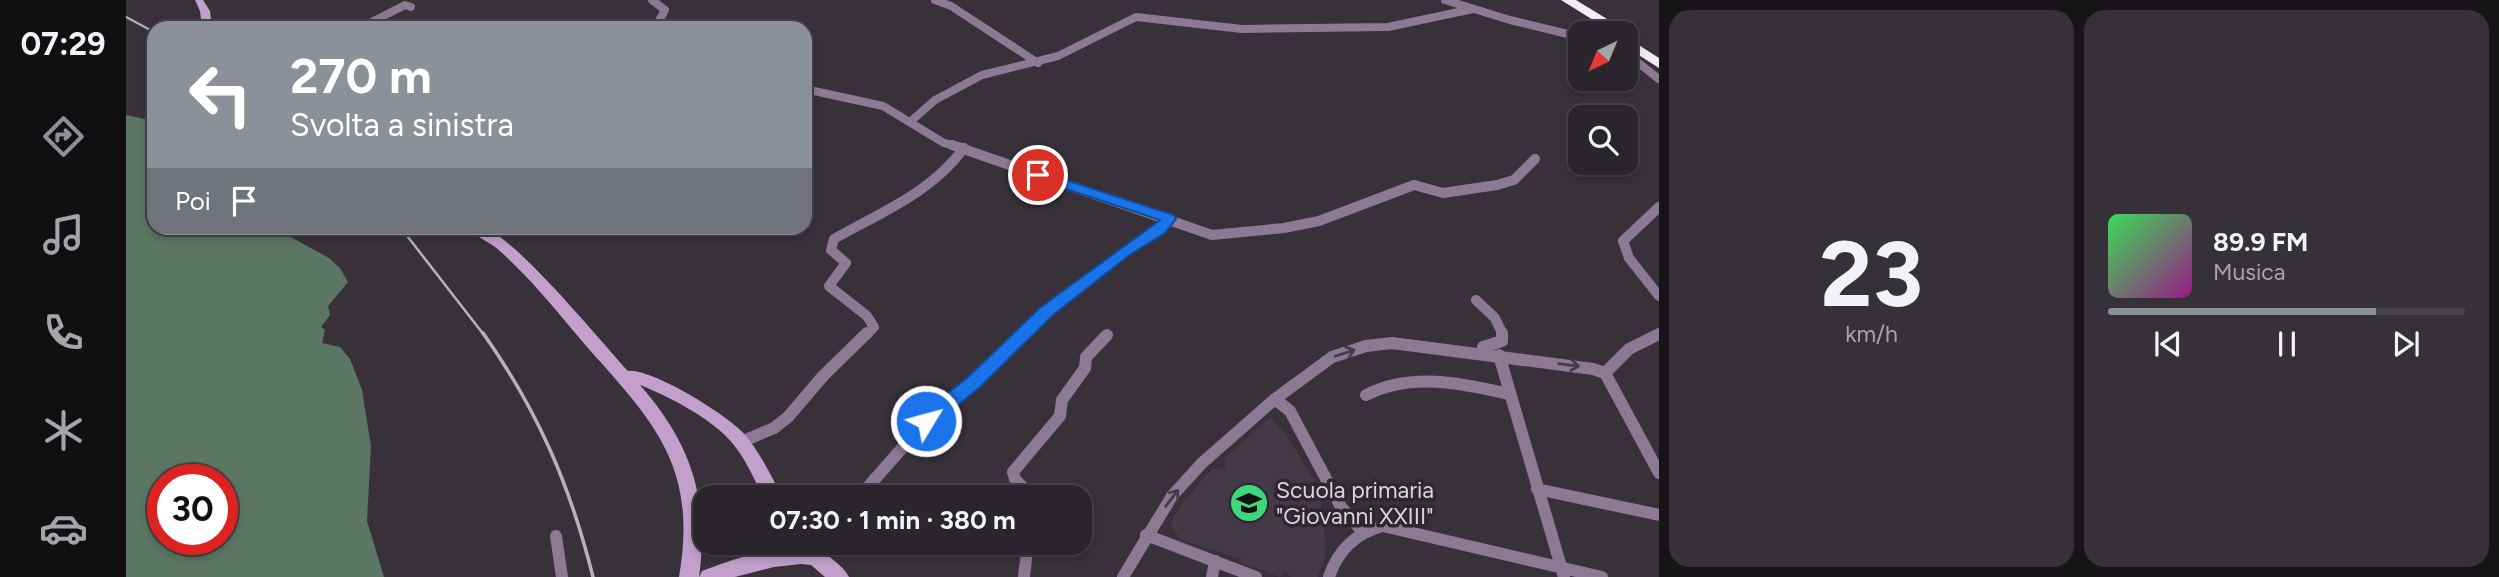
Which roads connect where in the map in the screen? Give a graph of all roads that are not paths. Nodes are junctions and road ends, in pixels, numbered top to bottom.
1 (200, 0) edge
2 (652, 0) edge
3 (935, 0) edge
4 (1445, 0) edge
5 (1558, 0) edge
6 (1567, 0) edge
7 (953, 3) edge
8 (411, 7) dead end
9 (1474, 9) junction
10 (206, 21) edge
11 (374, 21) edge
12 (659, 21) edge
13 (1593, 21) edge
14 (1603, 21) edge
15 (1568, 34) edge
16 (1638, 43) edge
17 (1638, 49) edge
18 (1659, 57) edge
19 (1638, 62) edge
20 (1038, 63) junction
21 (1659, 64) edge
22 (1659, 79) edge
23 (812, 90) edge
24 (910, 122) junction
25 (964, 148) junction
26 (1535, 159) dead end
27 (1659, 207) edge
28 (1169, 219) junction
29 (486, 235) edge
30 (1659, 296) edge
31 (1476, 300) dead end
32 (1659, 334) edge
33 (1107, 335) dead end
34 (1485, 354) junction
35 (1499, 355) junction
36 (1605, 373) junction
37 (625, 379) junction
38 (1509, 394) junction
39 (1366, 395) dead end
40 (1275, 399) junction
41 (741, 442) junction
42 (1659, 473) edge
43 (766, 485) edge
44 (870, 485) edge
45 (1021, 485) edge
46 (1537, 489) junction
47 (1659, 515) edge
48 (1363, 532) junction
49 (1146, 534) junction
50 (556, 536) dead end
51 (786, 555) edge
52 (820, 555) edge
53 (1027, 555) edge
54 (1215, 561) junction
55 (1562, 572) edge
56 (562, 577) edge
57 (689, 577) edge
58 (709, 577) edge
59 (839, 577) edge
60 (1024, 577) edge
61 (1123, 577) edge
62 (1212, 577) edge
63 (1256, 577) edge
64 (1329, 577) edge
65 (1602, 577) edge

1 - 10 main road
2 - 12 street
3 - 7 street
4 - 9 street
5 - 13 highway
6 - 14 highway
7 - 20 street
8 - 11 street
9 - 15 street
9 - 20 street
16 - 18 highway
17 - 21 highway
19 - 22 street
20 - 24 street
23 - 24 street
24 - 25 street
25 - 28 street
25 - 41 street
26 - 28 street
27 - 30 street
28 - 44 street
29 - 37 main road
31 - 34 street
32 - 36 street
33 - 45 street
34 - 35 street
40 -> 34 street
35 -> 36 street
35 - 38 street
36 - 42 street
37 - 41 main road
37 - 57 main road
38 - 39 street
38 - 46 street
40 - 48 street
49 -> 40 street
41 - 43 main road
46 - 47 street
46 - 55 street
48 - 55 street
48 - 64 street
49 - 54 street
49 - 61 street
50 - 56 street
51 - 58 main road
52 - 59 main road
53 - 60 street
54 - 62 street
54 - 63 street
55 - 65 street

